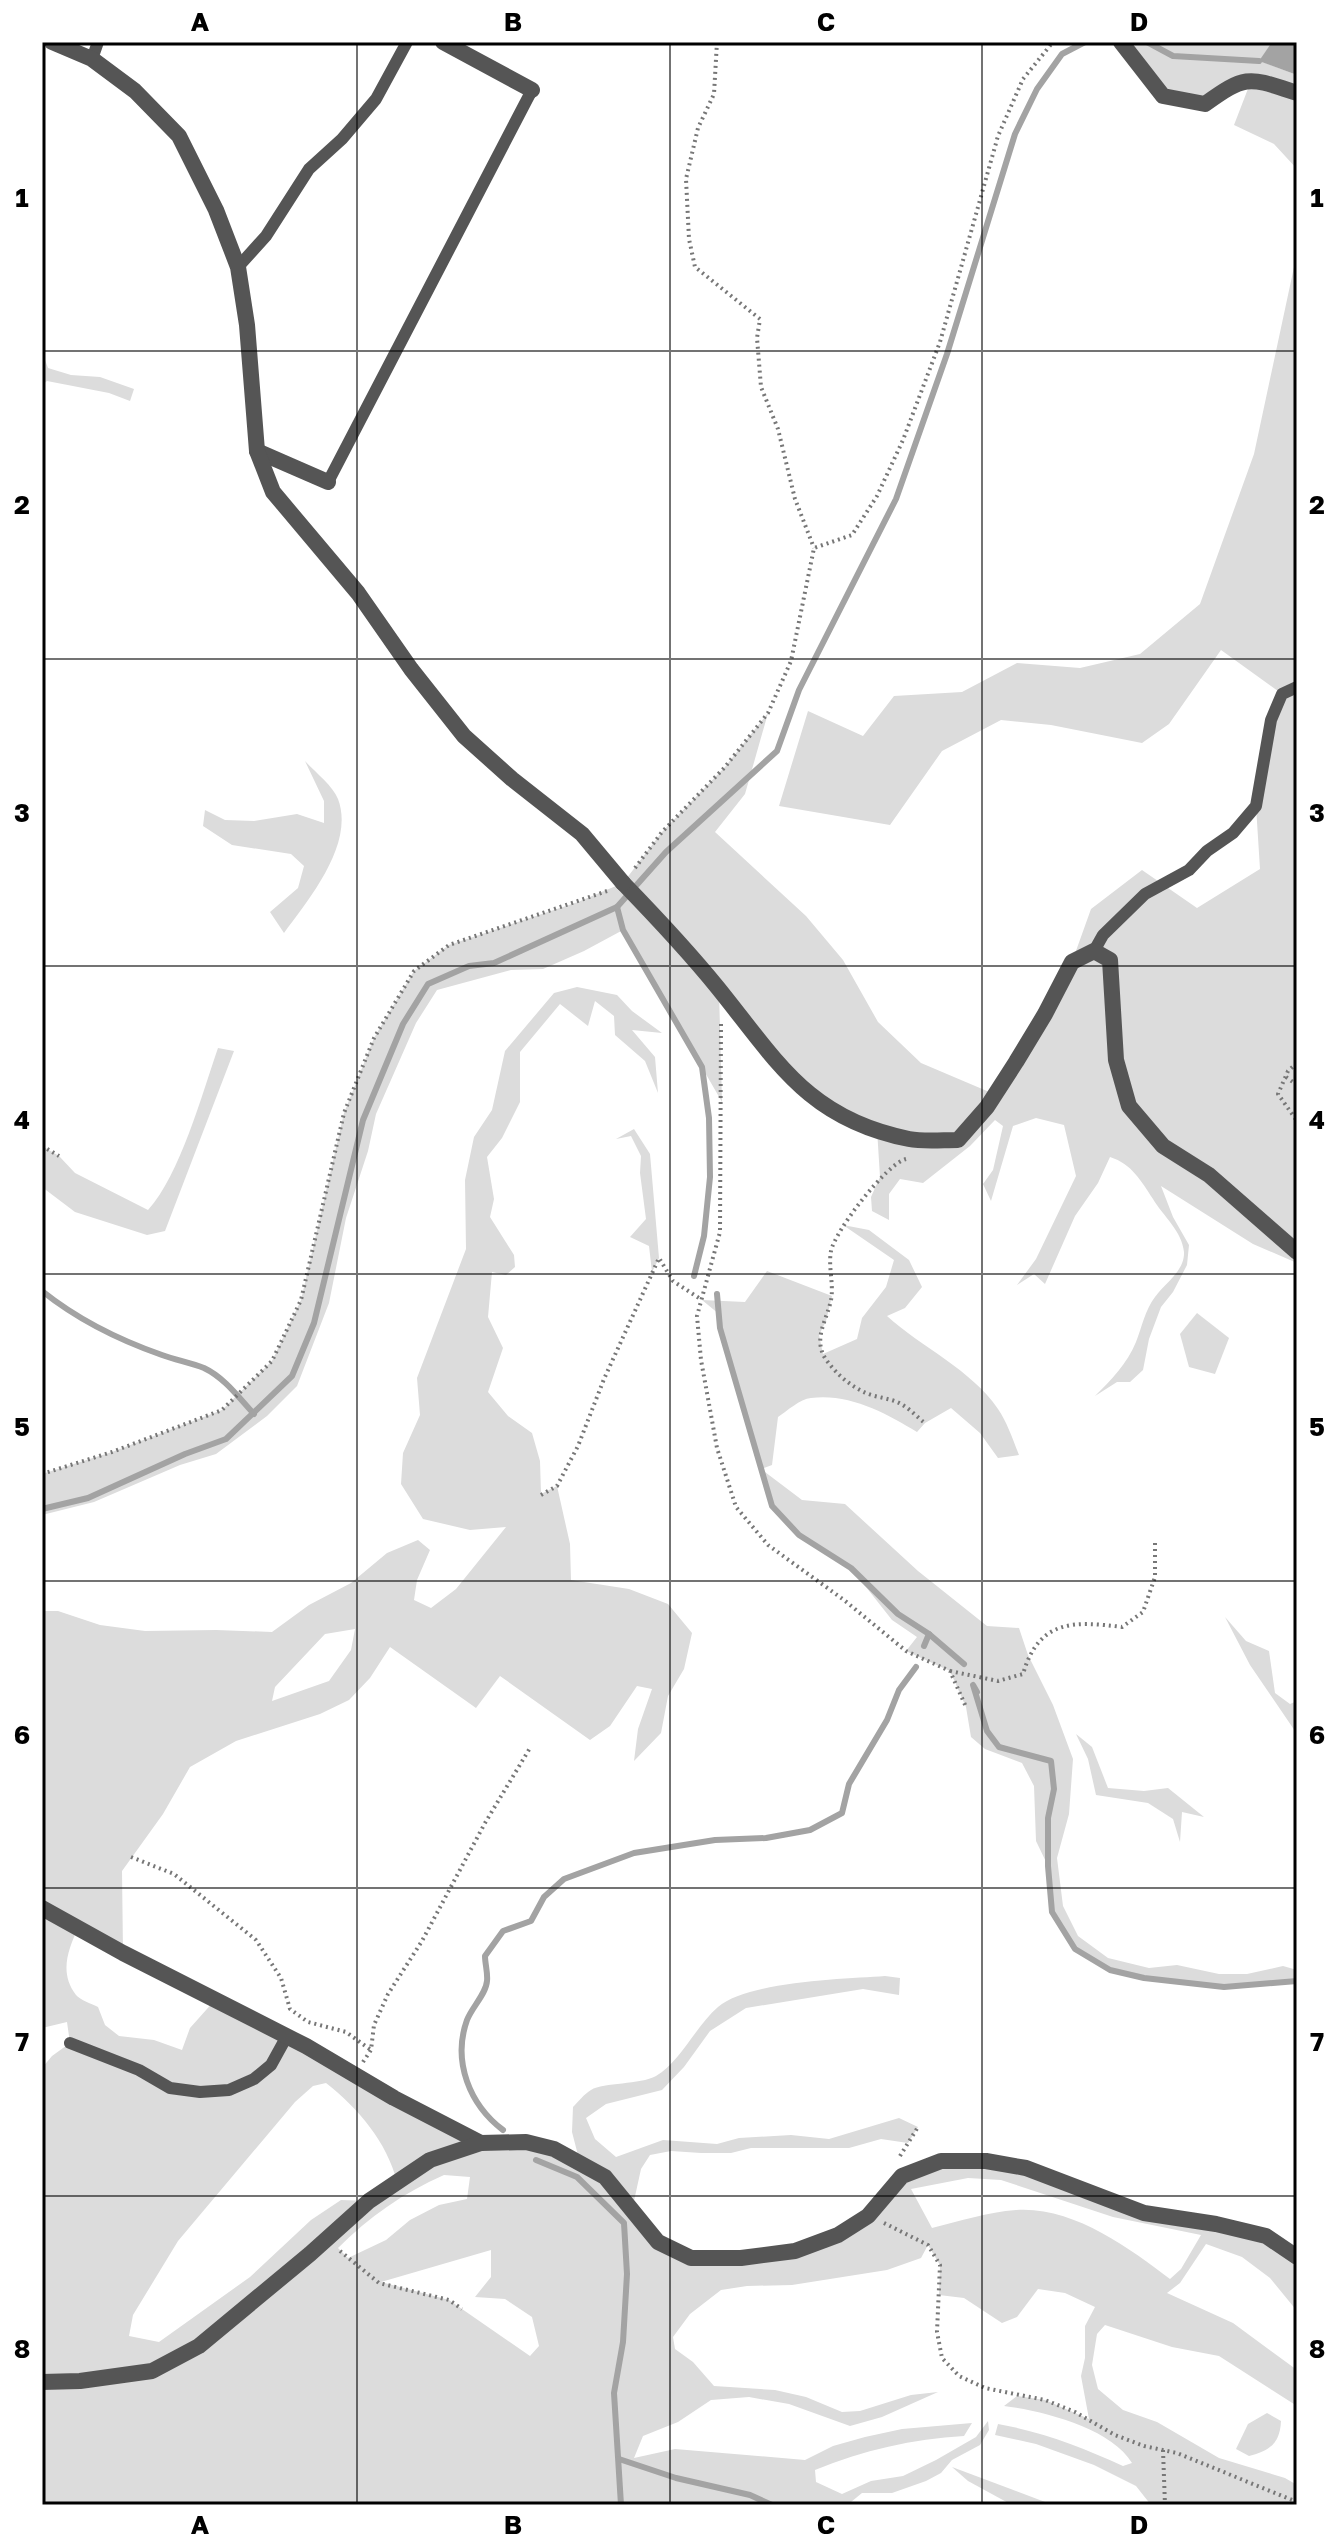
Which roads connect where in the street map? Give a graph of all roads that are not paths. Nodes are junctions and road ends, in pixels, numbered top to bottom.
1 (52, 42) edge
2 (98, 42) edge
3 (407, 42) edge
4 (443, 42) edge
5 (1122, 45) edge
6 (92, 59) junction
7 (532, 90) joint
8 (1297, 93) edge
9 (238, 267) junction
10 (257, 451) junction
11 (328, 482) joint
12 (1297, 687) edge
13 (1094, 951) junction
14 (1297, 1252) edge
15 (42, 1908) edge
16 (287, 2036) junction
17 (70, 2043) dead end
18 (481, 2143) junction
19 (1297, 2257) edge
20 (42, 2382) edge

1 - 6 street
2 - 6 lane
3 - 9 lane
4 - 7 street
5 - 8 street
6 - 9 street
7 - 11 lane
9 - 10 street
10 - 11 street
10 - 13 street
12 - 13 lane
13 - 14 street
15 - 16 street
16 - 17 lane
16 - 18 street
18 - 19 street
18 - 20 street

